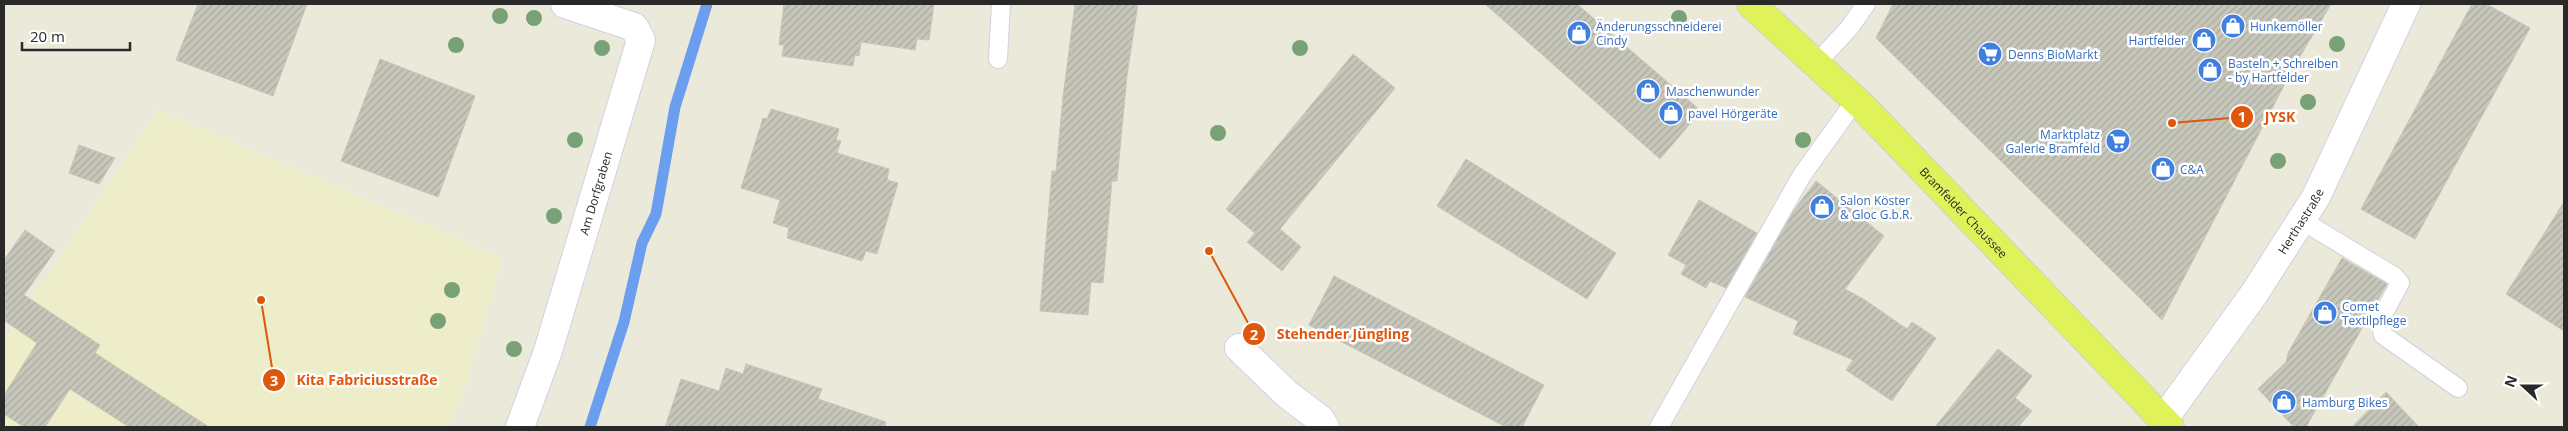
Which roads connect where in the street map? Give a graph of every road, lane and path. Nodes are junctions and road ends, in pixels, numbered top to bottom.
1 (565, 4) edge
2 (1001, 4) edge
3 (1751, 4) edge
4 (1866, 4) edge
5 (2406, 4) edge
6 (998, 59) dead end
7 (1816, 64) junction
8 (1856, 101) junction
9 (2301, 220) junction
10 (1239, 348) dead end
11 (2458, 388) dead end
12 (2167, 423) edge
13 (520, 427) edge
14 (1326, 427) edge
15 (1659, 427) edge

1 - 13 street, Am Dorfgraben
2 - 6 lane
3 - 7 main road, Bramfelder Chaussee
4 - 7 lane
5 - 9 street, Herthastraße
7 - 8 main road, Bramfelder Chaussee
8 - 12 main road, Bramfelder Chaussee
8 - 15 lane
9 - 11 lane
9 - 12 street, Herthastraße
10 - 14 street

